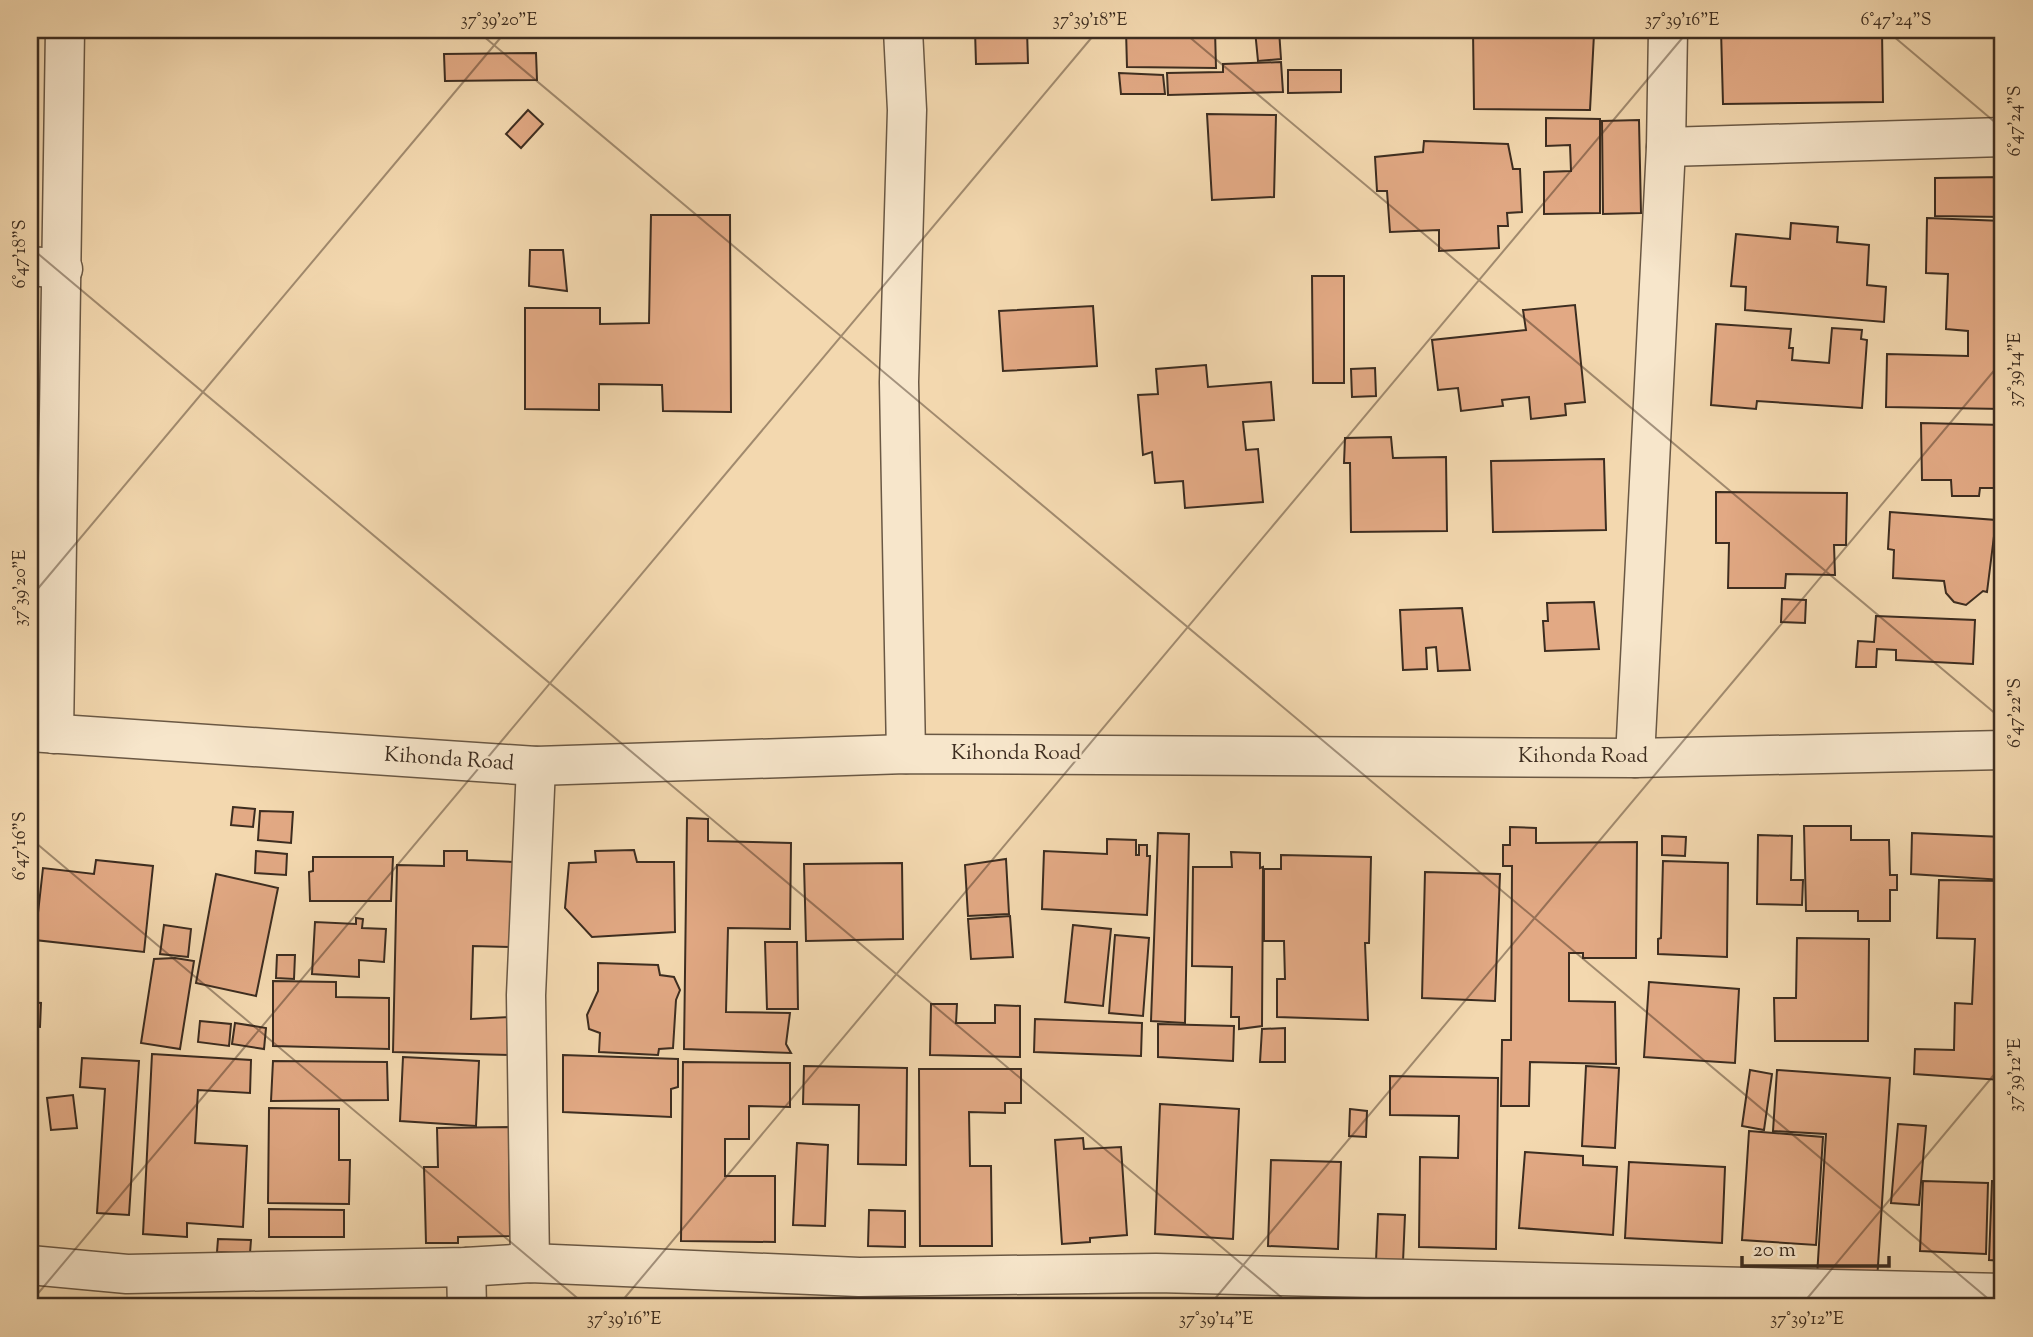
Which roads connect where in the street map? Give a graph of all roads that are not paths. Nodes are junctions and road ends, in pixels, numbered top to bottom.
1 (65, 30) edge
2 (904, 30) edge
3 (1668, 30) edge
4 (2003, 137) edge
5 (1666, 147) junction
6 (46, 267) edge
7 (42, 733) edge
8 (2003, 750) edge
9 (906, 754) junction
10 (1635, 758) junction
11 (536, 766) junction
12 (530, 1263) junction
13 (30, 1265) edge
14 (466, 1267) junction
15 (1434, 1292) edge
16 (2003, 1293) edge
17 (467, 1307) edge

1 - 6 street
2 - 9 street
3 - 5 street
4 - 5 street
5 - 10 street
6 - 7 street
7 - 11 street, Kihonda Road
8 - 10 street, Kihonda Road
9 - 10 street, Kihonda Road
9 - 11 street, Kihonda Road
11 - 12 street
12 - 14 street
12 - 15 street
13 - 14 street
14 - 17 street
15 - 16 street

